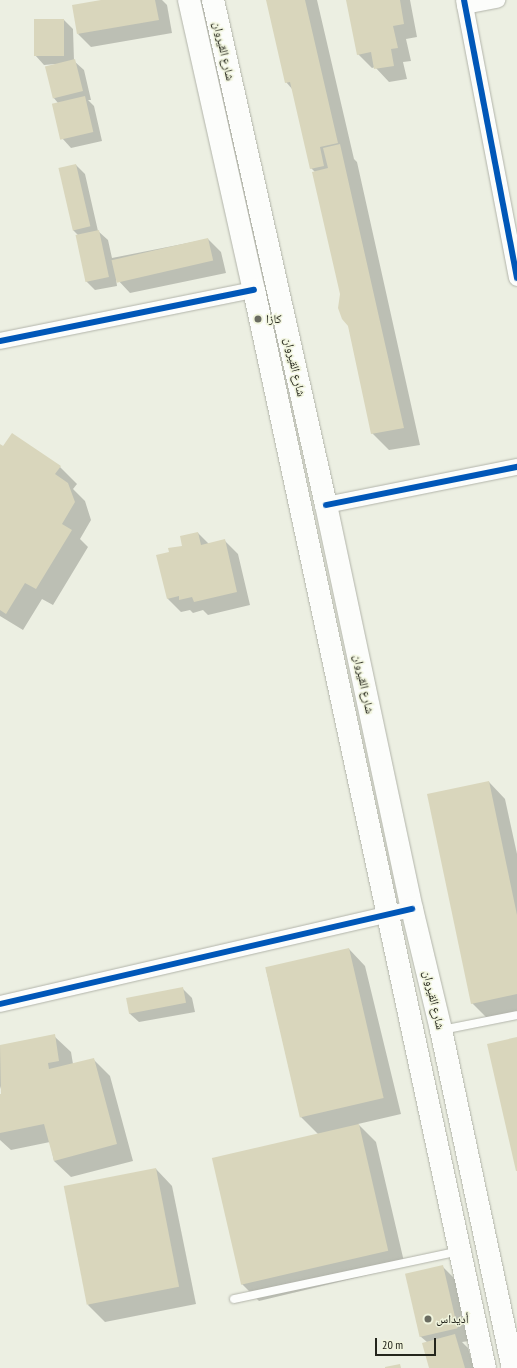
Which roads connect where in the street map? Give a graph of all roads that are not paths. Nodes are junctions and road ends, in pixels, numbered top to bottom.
1 (189, 0) edge
2 (213, 0) edge
3 (497, 0) edge
4 (464, 3) edge
5 (514, 245) edge
6 (517, 278) edge
7 (254, 290) junction
8 (0, 341) edge
9 (517, 466) edge
10 (326, 504) junction
11 (412, 910) junction
12 (387, 916) junction
13 (0, 1004) edge
14 (517, 1016) edge
15 (441, 1030) junction
16 (460, 1250) junction
17 (234, 1299) dead end
18 (485, 1368) edge
19 (513, 1368) edge

1 - 7 main road, شارع القيروان
2 - 10 main road, شارع القيروان
3 - 4 street
4 - 5 street
5 - 6 street
7 - 8 street
7 - 12 main road, شارع القيروان
9 - 10 street
10 - 11 main road, شارع القيروان
11 - 12 street
11 - 15 main road, شارع القيروان
12 - 13 street
12 - 16 main road, شارع القيروان
14 - 15 lane
15 - 19 main road, شارع القيروان
16 - 17 lane
16 - 18 main road, شارع القيروان

